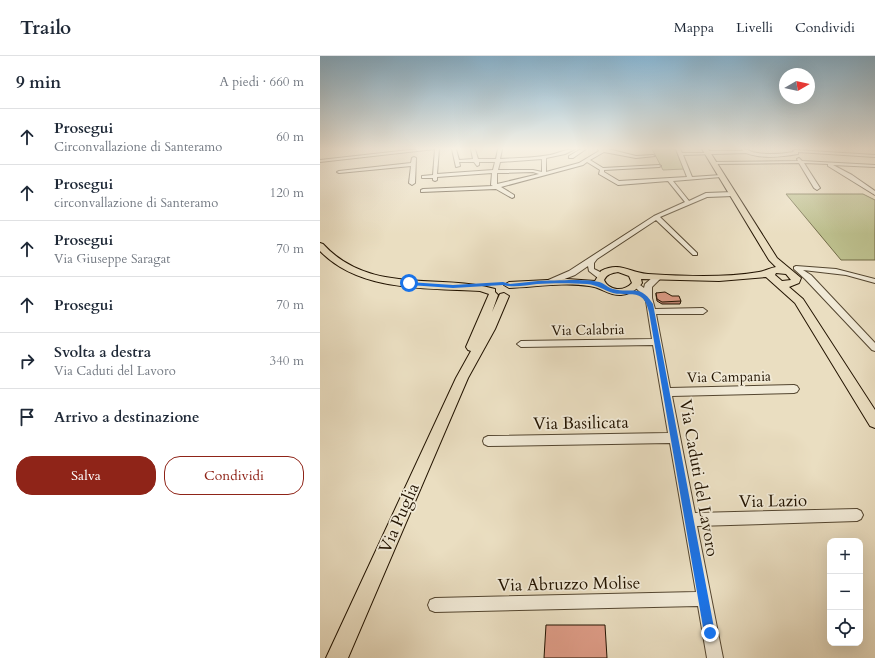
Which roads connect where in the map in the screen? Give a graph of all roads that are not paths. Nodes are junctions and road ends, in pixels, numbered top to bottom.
1 (412, 177) edge
2 (425, 177) edge
3 (443, 177) edge
4 (494, 177) edge
5 (534, 177) edge
6 (608, 177) edge
7 (646, 177) edge
8 (704, 177) edge
9 (722, 177) edge
10 (810, 177) edge
11 (852, 177) edge
12 (435, 178) joint
13 (667, 178) junction
14 (690, 178) joint
15 (524, 180) junction
16 (648, 181) junction
17 (494, 182) junction
18 (412, 183) dead end
19 (497, 187) junction
20 (817, 188) dead end
21 (423, 191) dead end
22 (875, 193) edge
23 (733, 194) junction
24 (512, 196) dead end
25 (687, 202) junction
26 (656, 217) junction
27 (320, 246) edge
28 (695, 254) dead end
29 (594, 259) junction
30 (591, 267) junction
31 (611, 270) junction
32 (786, 271) junction
33 (746, 276) junction
34 (680, 278) junction
35 (600, 280) junction
36 (656, 280) junction
37 (875, 281) edge
38 (777, 282) junction
39 (549, 283) junction
40 (634, 283) junction
41 (501, 291) junction
42 (799, 301) junction
43 (650, 305) junction
44 (703, 311) dead end
45 (656, 342) junction
46 (521, 344) dead end
47 (875, 348) edge
48 (794, 389) dead end
49 (666, 392) junction
50 (875, 422) edge
51 (674, 438) junction
52 (488, 441) dead end
53 (857, 516) dead end
54 (689, 520) junction
55 (704, 599) junction
56 (435, 605) dead end
57 (337, 658) edge
58 (715, 658) edge

1 - 18 street
2 - 12 street
3 - 12 street
4 - 17 street
5 - 15 street
6 - 16 street
7 - 16 street
8 - 14 street
9 - 23 main road
10 - 20 street
11 - 22 street
13 - 14 street
13 - 16 street
13 - 25 street
15 - 17 street
15 - 19 street
17 - 19 street
19 - 21 street
19 - 24 street
23 - 25 street
23 - 32 main road
25 - 26 street
26 - 28 street
26 - 29 street
27 - 41 main road
29 - 30 street
29 - 39 street
30 - 31 street
30 - 35 street
31 - 35 main road
31 - 40 main road
32 - 33 main road
32 - 37 street
32 - 38 main road
32 - 38 main road
32 - 42 main road
32 - 47 street
33 - 34 main road
33 - 38 main road
34 - 36 main road
34 - 40 main road
35 - 39 main road
35 - 40 main road
36 - 40 main road
36 - 43 street
38 - 42 main road
39 - 41 main road
40 - 43 street
41 - 57 main road, Via Puglia
42 - 50 main road
43 - 44 street
43 - 45 street, Via Caduti del Lavoro
45 - 46 street, Via Calabria
45 - 49 street, Via Caduti del Lavoro
48 - 49 street, Via Campania
49 - 51 street, Via Caduti del Lavoro
51 - 52 street, Via Basilicata
51 - 54 street, Via Caduti del Lavoro
53 - 54 street, Via Lazio
54 - 55 street, Via Caduti del Lavoro
55 - 56 street, Via Abruzzo Molise
55 - 58 street, Via Caduti del Lavoro

